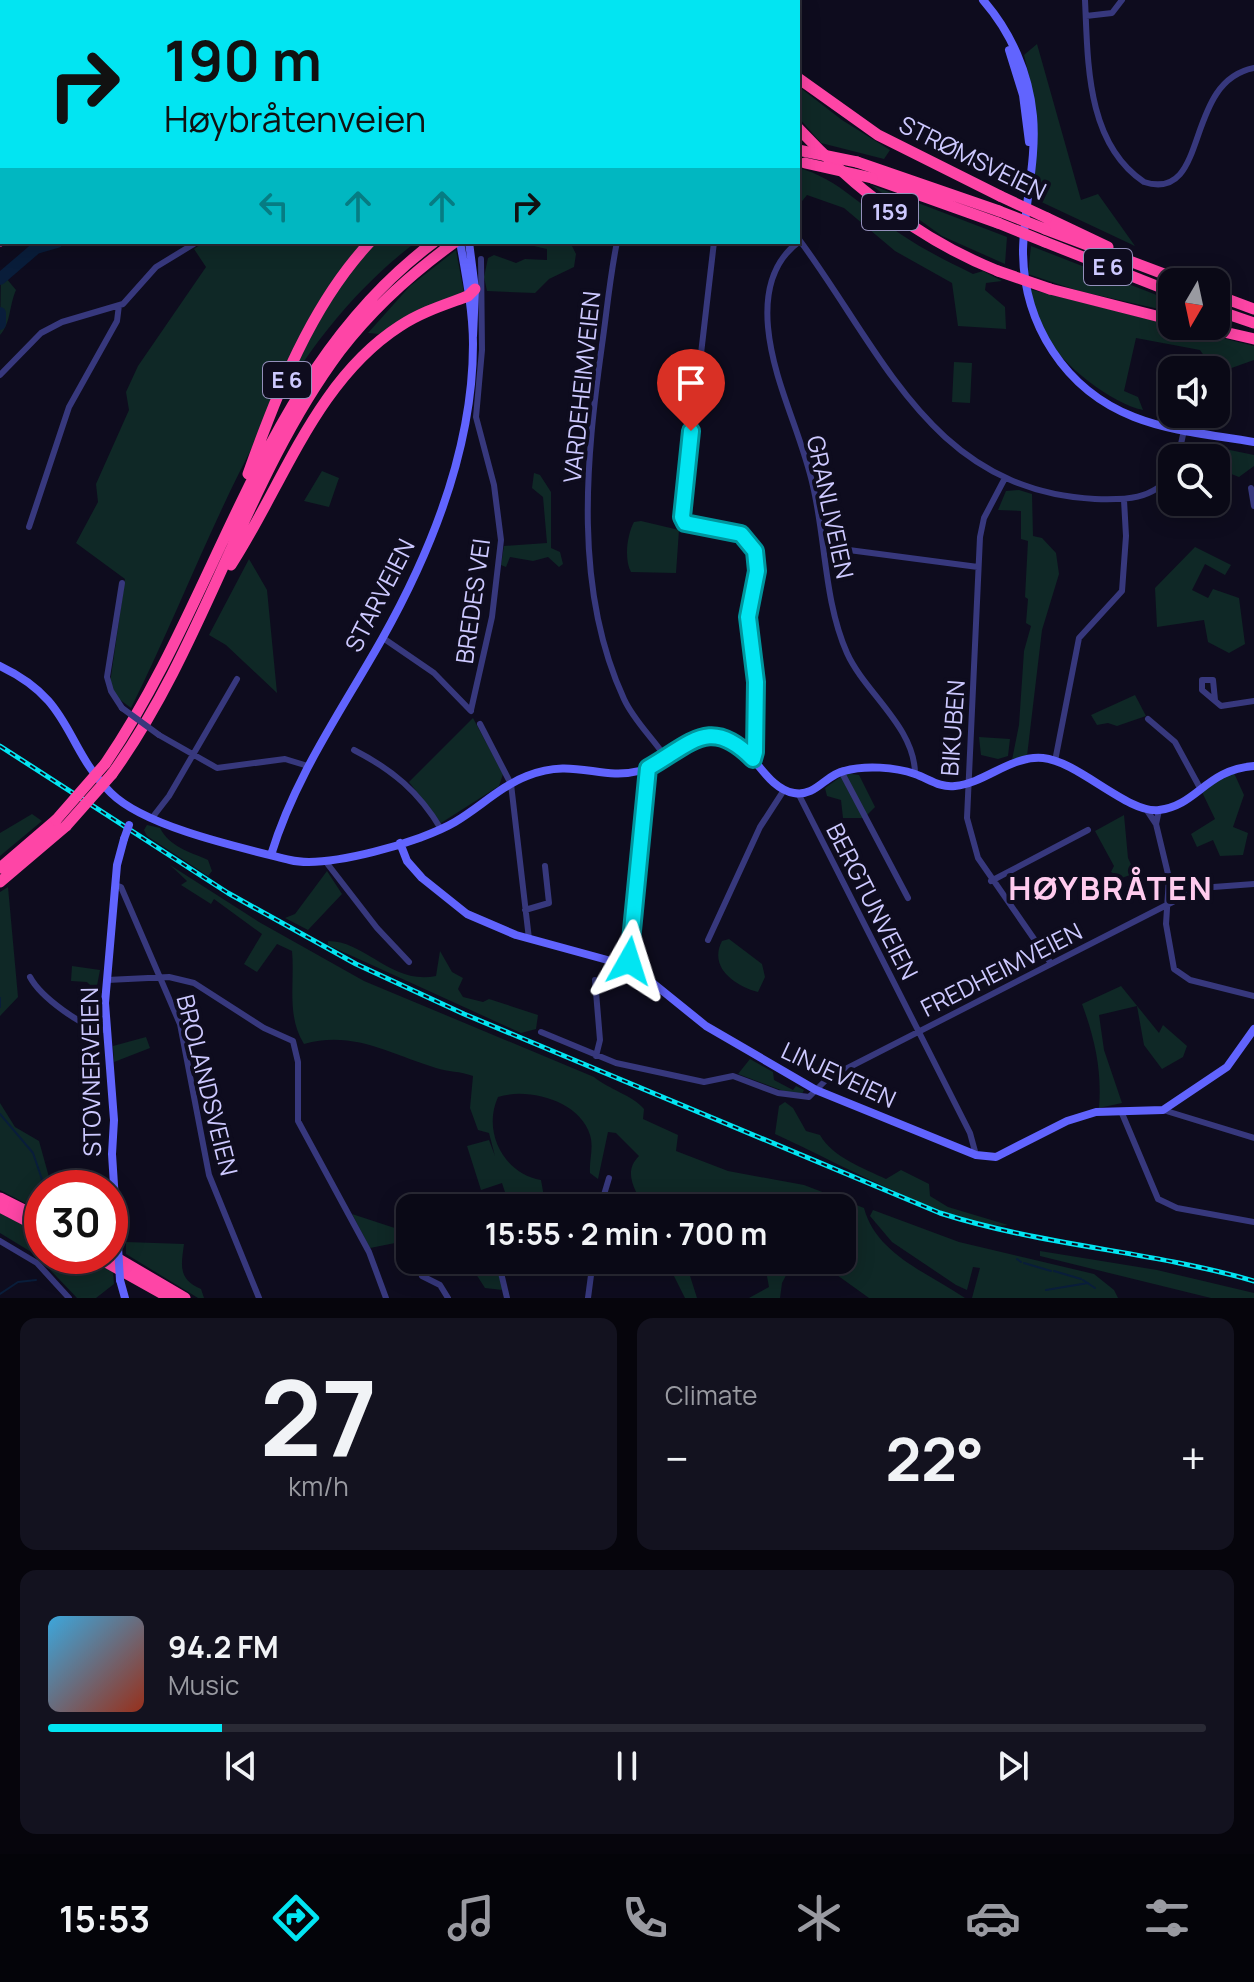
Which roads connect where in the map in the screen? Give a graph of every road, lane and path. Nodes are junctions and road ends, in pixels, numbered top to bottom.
1 (976, 0) edge
2 (983, 0) edge
3 (1085, 0) edge
4 (1122, 0) edge
5 (1086, 16) junction
6 (1254, 68) edge
7 (800, 79) edge
8 (800, 130) edge
9 (1030, 146) junction
10 (800, 150) edge
11 (801, 162) edge
12 (998, 217) junction
13 (1046, 229) junction
14 (800, 241) edge
15 (194, 244) edge
16 (368, 244) edge
17 (459, 244) edge
18 (469, 244) edge
19 (617, 244) edge
20 (714, 244) edge
21 (794, 244) edge
22 (439, 246) edge
23 (481, 259) dead end
24 (1158, 271) edge
25 (1158, 285) edge
26 (472, 293) junction
27 (1230, 300) edge
28 (119, 305) junction
29 (1254, 309) edge
30 (1230, 315) edge
31 (1158, 316) edge
32 (1254, 323) edge
33 (1230, 333) edge
34 (1254, 339) edge
35 (0, 375) edge
36 (1184, 430) junction
37 (1254, 442) edge
38 (1181, 444) edge
39 (1005, 478) junction
40 (1251, 488) dead end
41 (1158, 489) edge
42 (1124, 500) junction
43 (1254, 506) edge
44 (29, 527) dead end
45 (228, 530) junction
46 (826, 547) junction
47 (978, 567) junction
48 (122, 583) dead end
49 (209, 599) junction
50 (383, 638) junction
51 (0, 666) edge
52 (237, 679) dead end
53 (1215, 700) dead end
54 (1254, 701) edge
55 (1148, 719) dead end
56 (480, 724) dead end
57 (354, 750) dead end
58 (192, 756) junction
59 (666, 758) junction
60 (753, 759) junction
61 (1055, 761) junction
62 (308, 766) junction
63 (1254, 766) edge
64 (648, 768) junction
65 (108, 769) junction
66 (841, 771) junction
67 (915, 774) junction
68 (511, 784) junction
69 (967, 784) junction
70 (1200, 788) junction
71 (784, 790) junction
72 (798, 793) junction
73 (1146, 809) junction
74 (1159, 810) junction
75 (137, 812) junction
76 (152, 818) junction
77 (61, 823) junction
78 (1156, 824) junction
79 (441, 829) junction
80 (1088, 830) dead end
81 (400, 843) junction
82 (271, 855) junction
83 (326, 862) junction
84 (545, 866) dead end
85 (0, 868) edge
86 (991, 881) junction
87 (0, 882) edge
88 (1254, 884) edge
89 (115, 885) junction
90 (908, 898) dead end
91 (1167, 904) junction
92 (525, 910) junction
93 (529, 939) junction
94 (708, 940) dead end
95 (409, 962) dead end
96 (1050, 962) junction
97 (628, 966) junction
98 (30, 977) dead end
99 (162, 977) junction
100 (107, 980) junction
101 (595, 980) dead end
102 (1254, 996) edge
103 (1254, 1029) edge
104 (105, 1030) junction
105 (919, 1031) junction
106 (541, 1032) dead end
107 (596, 1056) junction
108 (816, 1090) junction
109 (1163, 1110) junction
110 (1121, 1111) junction
111 (1254, 1138) edge
112 (976, 1155) junction
113 (112, 1170) edge
114 (609, 1178) dead end
115 (604, 1194) edge
116 (0, 1198) edge
117 (0, 1207) edge
118 (24, 1210) edge
119 (24, 1220) edge
120 (1254, 1222) edge
121 (0, 1241) edge
122 (128, 1259) edge
123 (119, 1274) edge
124 (127, 1274) edge
125 (501, 1274) edge
126 (591, 1274) edge
127 (422, 1276) dead end
128 (122, 1297) edge
129 (69, 1298) edge
130 (170, 1298) edge
131 (185, 1298) edge
132 (259, 1298) edge
133 (386, 1298) edge
134 (448, 1298) edge
135 (507, 1298) edge
136 (588, 1298) edge

1 - 9 street
2 - 9 street
3 - 5 street
4 - 5 street
5 - 6 street
7 - 13 highway, STRØMSVEIEN / 159, bridge
8 - 31 highway, 159, bridge
9 - 36 street
10 - 12 highway, E 6, bridge
11 - 12 highway, E 6, bridge
12 - 13 highway, E 6, bridge
13 - 24 highway, E 6
13 - 25 highway, E 6
14 - 39 street
15 - 28 street
16 - 45 highway, E 6
17 - 26 street, STARVEIEN
18 - 26 street, STARVEIEN
19 - 59 street, VARDEHEIMVEIEN
20 - 60 street
21 - 46 street, GRANLIVEIEN
22 - 45 highway, E 6
22 - 49 highway, E 6
23 - 50 street, BREDES VEI
26 - 49 highway, E 6
26 - 50 street, STARVEIEN
27 - 29 highway
28 - 35 street
28 - 44 street
30 - 32 highway
33 - 34 highway
36 - 37 street
36 - 38 street
39 - 42 street
39 - 47 street, BIKUBEN
40 - 43 street
41 - 42 street
42 - 61 street
45 - 65 highway, E 6
46 - 47 street
46 - 67 street, GRANLIVEIEN
47 - 69 street, BIKUBEN
48 - 58 street, bridge
49 - 65 highway, E 6
50 - 62 street, STARVEIEN
51 - 75 street
52 - 58 street
53 - 54 street
55 - 70 street
56 - 68 street
57 - 79 street
58 - 62 street
58 - 76 street
59 - 60 street
59 - 64 street
60 - 71 street
61 - 69 street
61 - 73 street
62 - 82 street, STARVEIEN
63 - 70 street
64 - 68 street
64 - 97 street
65 - 77 highway, E 6, bridge
66 - 67 street
66 - 72 street
66 - 90 street
67 - 69 street
68 - 79 street
68 - 92 street
69 - 86 street, BIKUBEN
70 - 74 street
71 - 72 street
71 - 94 street
72 - 105 street, BERGTUNVEIEN
73 - 74 street
73 - 78 street
74 - 78 street
75 - 76 street
75 - 89 street, STOVNERVEIEN, bridge
76 - 82 street
77 - 85 highway, E 6
77 - 87 highway, E 6
78 - 91 street
79 - 81 street
80 - 86 street
81 - 83 street
81 - 93 street, LINJEVEIEN
82 - 83 street
83 - 95 street
84 - 92 street
86 - 96 street, BIKUBEN
88 - 91 street, FREDHEIMVEIEN
89 - 99 street, BROLANDSVEIEN
89 - 100 street, STOVNERVEIEN
91 - 96 street, FREDHEIMVEIEN
91 - 102 street
92 - 93 street
93 - 97 street, LINJEVEIEN
96 - 105 street, FREDHEIMVEIEN
97 - 108 street, LINJEVEIEN
98 - 104 street
99 - 100 street
99 - 132 street, BROLANDSVEIEN
99 - 133 street
100 - 104 street, STOVNERVEIEN
101 - 107 street
103 - 109 street
104 - 113 street, STOVNERVEIEN
105 - 108 street, FREDHEIMVEIEN
105 - 112 street, BERGTUNVEIEN
106 - 107 street
107 - 108 street
108 - 112 street, LINJEVEIEN
109 - 110 street
109 - 111 street
110 - 112 street
110 - 120 street
114 - 115 street
116 - 118 highway
117 - 119 highway
121 - 129 street
122 - 131 highway
123 - 128 street, STOVNERVEIEN, bridge
124 - 130 highway
125 - 135 street
126 - 136 street
127 - 134 street

